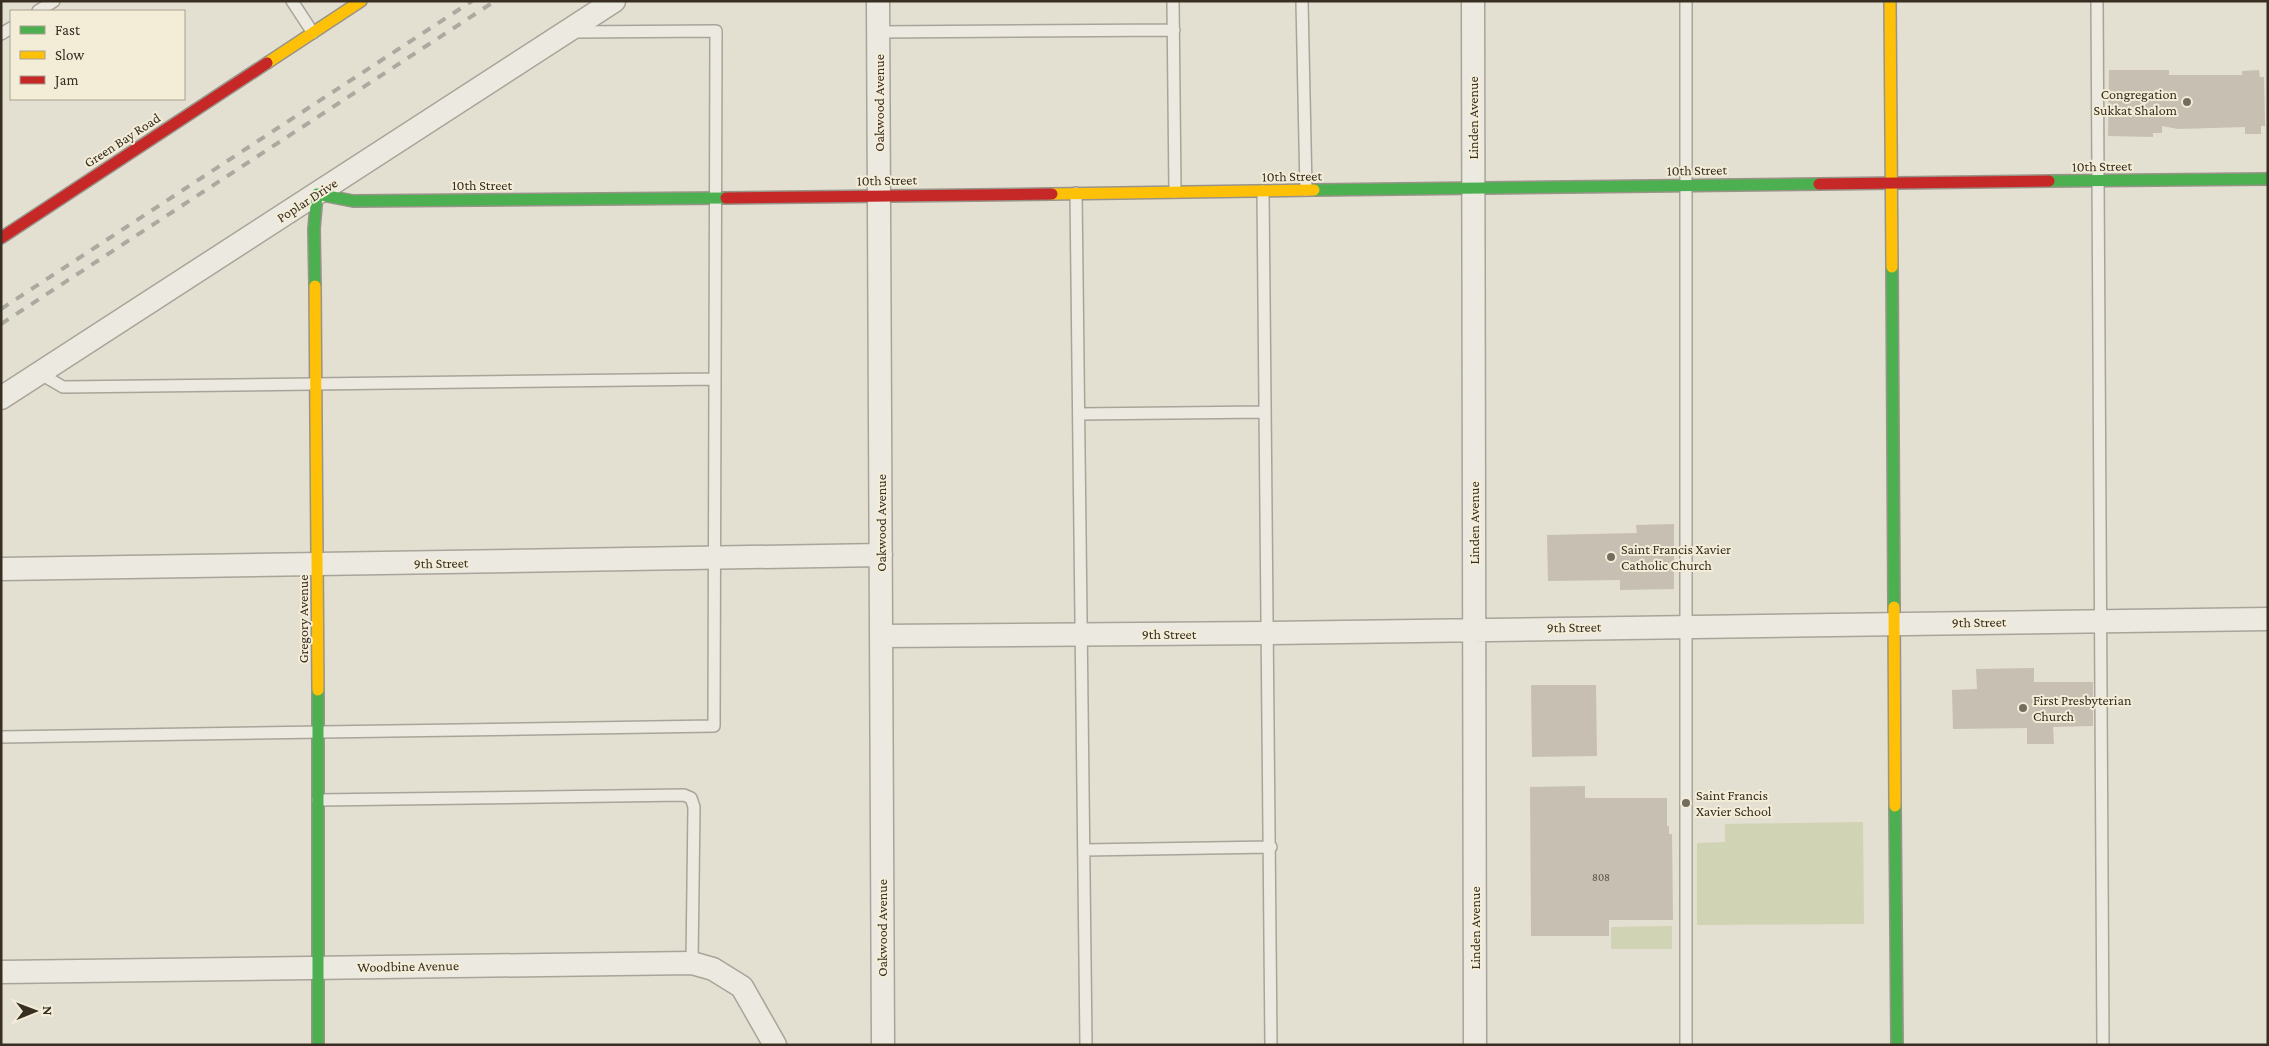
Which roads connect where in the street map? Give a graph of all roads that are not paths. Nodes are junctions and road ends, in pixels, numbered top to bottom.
1 (54, 1) edge
2 (292, 1) edge
3 (360, 1) edge
4 (614, 1) edge
5 (878, 1) edge
6 (1173, 1) edge
7 (1302, 1) edge
8 (1473, 1) edge
9 (1686, 1) edge
10 (1890, 1) edge
11 (2097, 1) edge
12 (40, 10) edge
13 (1174, 30) junction
14 (566, 32) junction
15 (878, 32) junction
16 (312, 33) junction
17 (2268, 179) edge
18 (2098, 181) junction
19 (1891, 183) junction
20 (1686, 185) junction
21 (1473, 187) junction
22 (1306, 190) junction
23 (1263, 191) junction
24 (1175, 192) junction
25 (1076, 193) junction
26 (316, 194) junction
27 (879, 195) junction
28 (715, 199) junction
29 (1, 238) edge
30 (39, 374) junction
31 (715, 378) junction
32 (316, 385) junction
33 (1, 398) edge
34 (1265, 412) junction
35 (1079, 414) junction
36 (881, 555) junction
37 (714, 558) junction
38 (318, 565) junction
39 (1, 569) edge
40 (2268, 619) edge
41 (2101, 621) junction
42 (1896, 623) junction
43 (1686, 626) junction
44 (1475, 629) junction
45 (1268, 633) junction
46 (1081, 634) junction
47 (881, 636) junction
48 (317, 732) junction
49 (1, 737) edge
50 (318, 800) junction
51 (1271, 847) junction
52 (1084, 850) junction
53 (692, 963) junction
54 (318, 966) junction
55 (1, 972) edge
56 (318, 1045) edge
57 (775, 1045) edge
58 (883, 1045) edge
59 (1086, 1045) edge
60 (1271, 1045) edge
61 (1475, 1045) edge
62 (1686, 1045) edge
63 (1897, 1045) edge
64 (2103, 1045) edge

1 - 12 lane
2 - 16 lane
3 - 16 street, Green Bay Road
4 - 14 street, Poplar Drive
5 - 15 street, Oakwood Avenue
6 - 13 lane
7 - 22 lane
8 - 21 street, Linden Avenue
9 - 20 lane
10 - 19 street
11 - 18 lane
13 - 15 lane
13 - 24 lane
14 - 26 street, Poplar Drive
14 - 28 lane
15 - 27 street, Oakwood Avenue
16 - 29 street, Green Bay Road
17 - 18 street, 10th Street
18 - 19 street, 10th Street
18 - 41 lane
19 - 20 street, 10th Street
19 - 42 street
20 - 21 street, 10th Street
20 - 43 lane
21 - 22 street, 10th Street
21 - 44 street, Linden Avenue
22 - 23 street, 10th Street
23 - 24 street, 10th Street
23 - 34 lane
24 - 25 street, 10th Street
25 - 27 street, 10th Street
25 - 35 lane
26 - 28 street, 10th Street
26 - 30 street, Poplar Drive
26 - 32 street, Gregory Avenue
27 - 28 street, 10th Street
27 - 36 street, Oakwood Avenue
28 - 31 lane
30 - 32 lane
30 - 33 street, Poplar Drive
31 - 32 lane
31 - 37 lane
32 - 38 street, Gregory Avenue
34 - 35 lane
34 - 45 lane
35 - 46 lane
36 - 37 street, 9th Street
36 - 47 street, Oakwood Avenue
37 - 38 street, 9th Street
37 - 48 lane
38 - 39 street, 9th Street
38 - 48 street, Gregory Avenue
40 - 41 street, 9th Street
41 - 42 street, 9th Street
41 - 64 lane
42 - 43 street, 9th Street
42 - 63 street
43 - 44 street, 9th Street
43 - 62 lane
44 - 45 street, 9th Street
44 - 61 street, Linden Avenue
45 - 46 street, 9th Street
45 - 51 lane
46 - 47 street, 9th Street
46 - 52 lane
47 - 58 street, Oakwood Avenue
48 - 49 lane
48 - 50 street, Gregory Avenue
50 - 53 lane
50 - 54 street, Gregory Avenue
51 - 52 lane
51 - 60 lane
52 - 59 lane
53 - 54 street, Woodbine Avenue
53 - 57 street, Woodbine Avenue
54 - 55 street, Woodbine Avenue
54 - 56 street, Gregory Avenue

